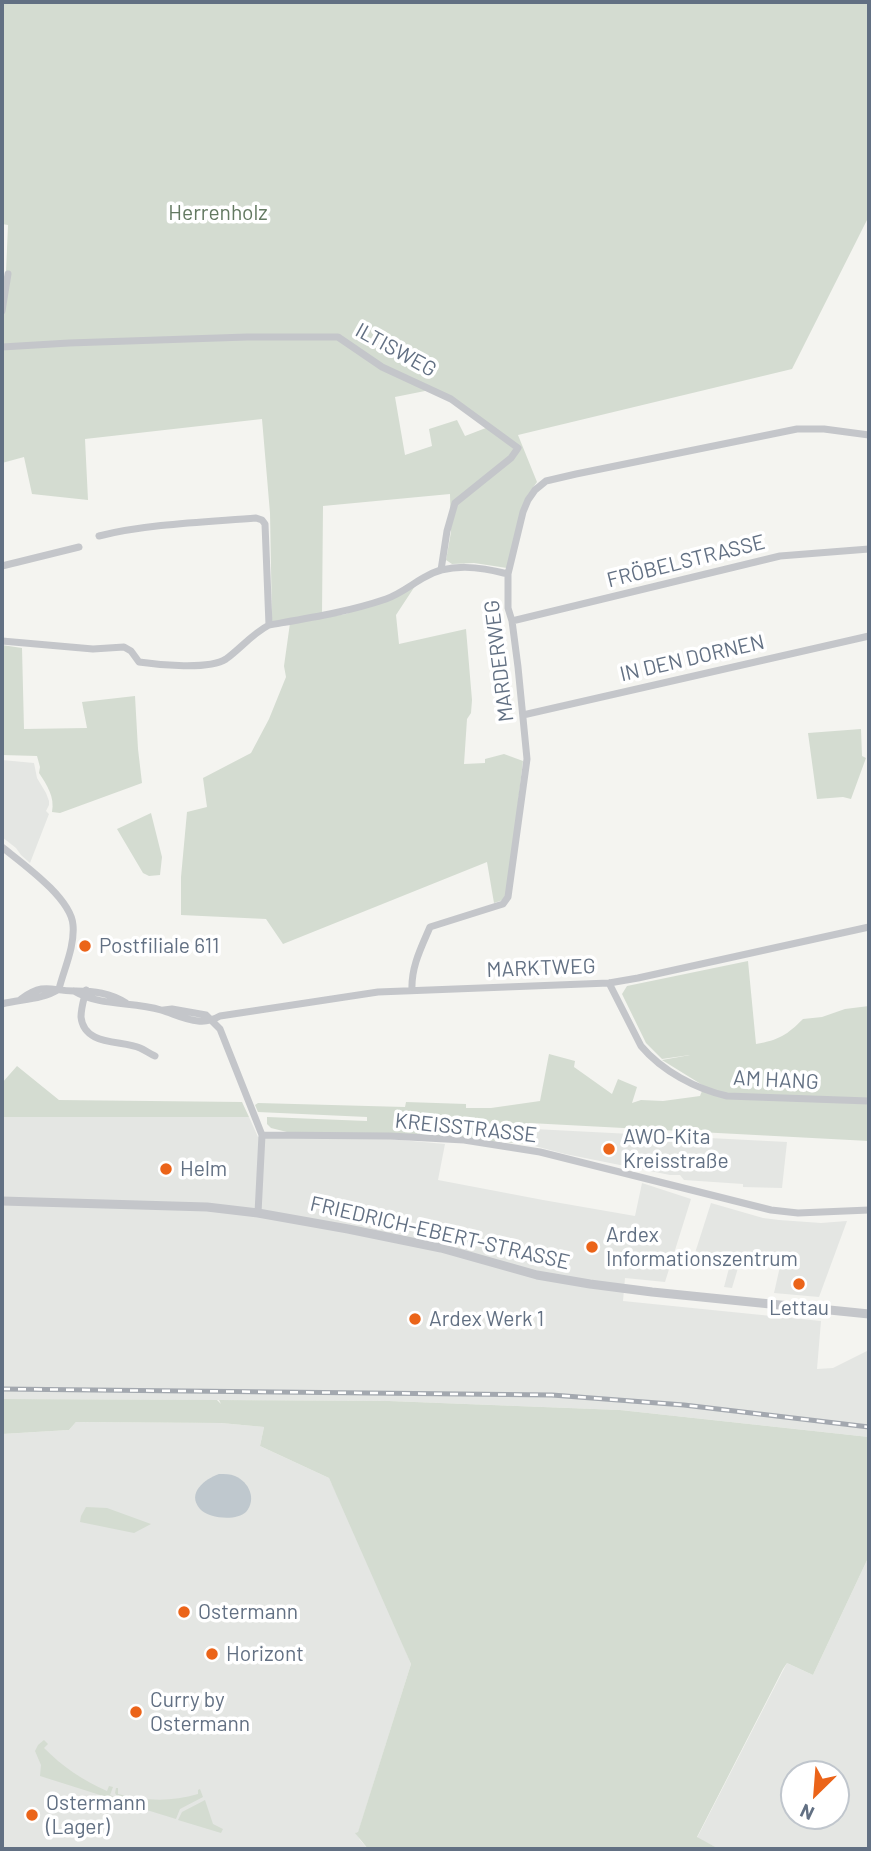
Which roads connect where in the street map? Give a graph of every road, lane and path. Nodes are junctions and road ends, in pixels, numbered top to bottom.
1 (8, 274) dead end
2 (2, 311) edge
3 (2, 347) edge
4 (869, 435) edge
5 (99, 536) dead end
6 (79, 547) dead end
7 (869, 549) edge
8 (2, 566) edge
9 (442, 570) junction
10 (508, 574) junction
11 (512, 621) junction
12 (269, 625) junction
13 (869, 636) edge
14 (2, 641) edge
15 (523, 715) junction
16 (2, 847) edge
17 (869, 927) edge
18 (608, 982) junction
19 (59, 989) junction
20 (412, 990) junction
21 (85, 994) junction
22 (2, 1004) edge
23 (212, 1020) junction
24 (155, 1056) dead end
25 (869, 1101) edge
26 (262, 1135) junction
27 (2, 1202) edge
28 (869, 1210) edge
29 (258, 1213) junction
30 (869, 1314) edge

1 - 2 street
3 - 9 street, ILTISWEG
4 - 10 street, MARDERWEG
5 - 12 street
6 - 8 street
7 - 11 street, FRÖBELSTRASSE
9 - 10 street
9 - 12 street
10 - 11 street, MARDERWEG
11 - 15 street, MARDERWEG
12 - 14 street
13 - 15 street, IN DEN DORNEN
15 - 20 street, MARDERWEG
16 - 19 street
17 - 18 street, MARKTWEG
18 - 20 street, MARKTWEG
18 - 25 street, AM HANG
19 - 21 street
19 - 22 street
20 - 23 street, MARKTWEG
21 - 23 street
21 - 24 street
23 - 26 street
26 - 28 street, KREISSTRASSE
26 - 29 street
27 - 29 street, FRIEDRICH-EBERT-STRASSE
29 - 30 street, FRIEDRICH-EBERT-STRASSE

